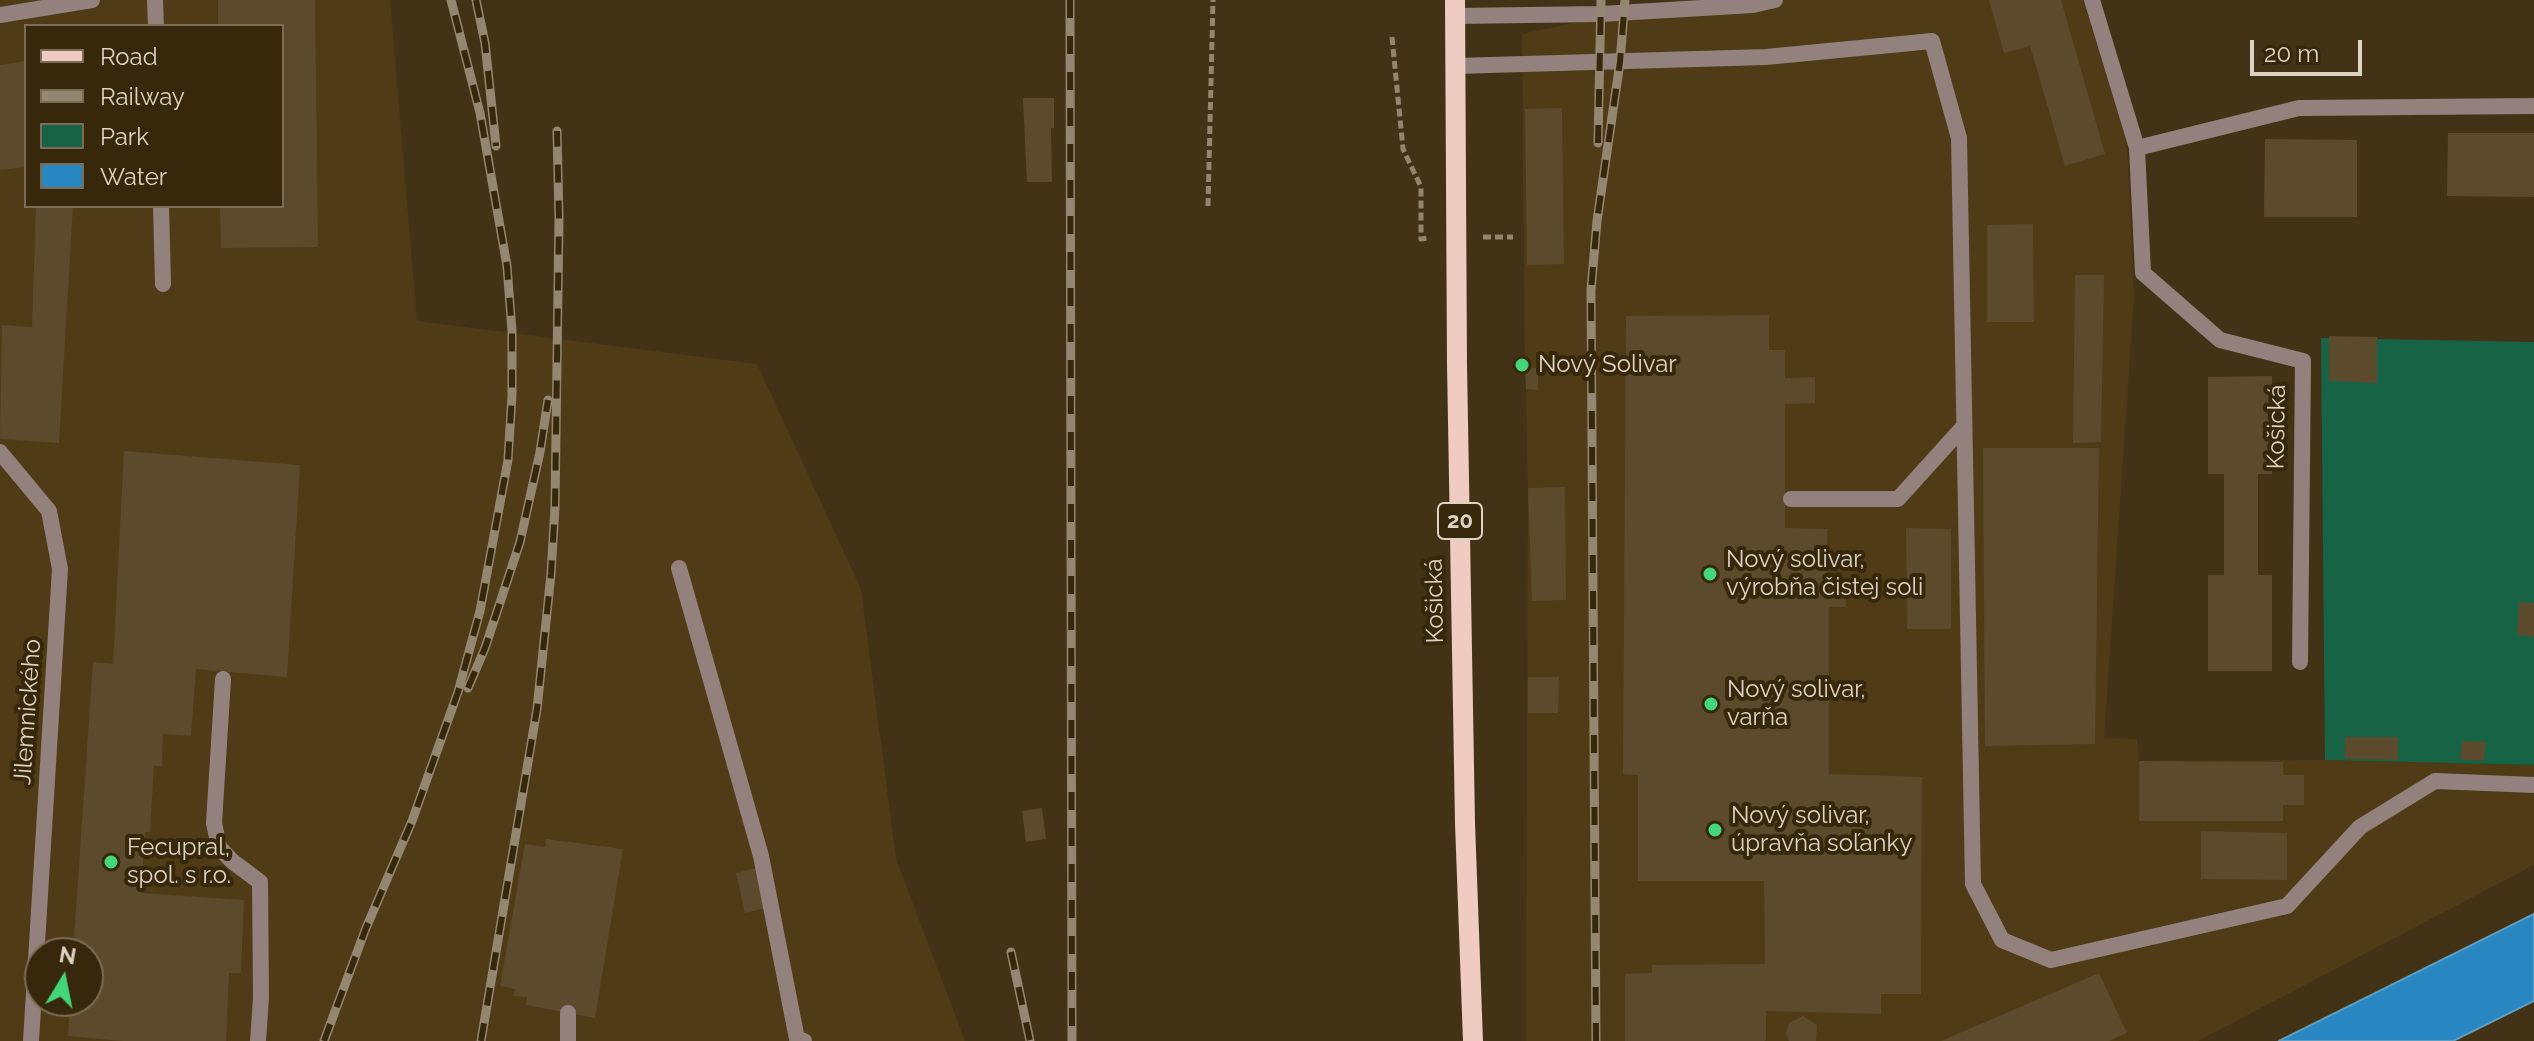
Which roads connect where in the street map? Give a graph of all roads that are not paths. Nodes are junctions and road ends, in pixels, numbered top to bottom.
1 (92, 0) edge
2 (155, 0) edge
3 (1775, 0) edge
4 (2092, 0) edge
5 (1455, 8) edge
6 (0, 15) edge
7 (156, 24) edge
8 (1455, 66) junction
9 (2534, 106) edge
10 (2137, 148) junction
11 (161, 208) edge
12 (163, 284) dead end
13 (1964, 426) junction
14 (0, 452) edge
15 (1791, 499) dead end
16 (679, 568) dead end
17 (2300, 662) dead end
18 (223, 679) dead end
19 (2534, 785) edge
20 (568, 1013) dead end
21 (31, 1041) edge
22 (258, 1041) edge
23 (568, 1041) edge
24 (804, 1041) edge
25 (1473, 1041) edge

1 - 6 lane
2 - 7 lane
3 - 5 lane, Košická
4 - 10 lane, Košická
5 - 8 main road, Košická / 20
8 - 13 lane
8 - 25 main road, Košická / 20
9 - 10 lane
10 - 17 lane, Košická
11 - 12 lane
13 - 15 lane
13 - 19 lane
14 - 21 lane, Jilemnického
16 - 24 lane
18 - 22 lane
20 - 23 lane

